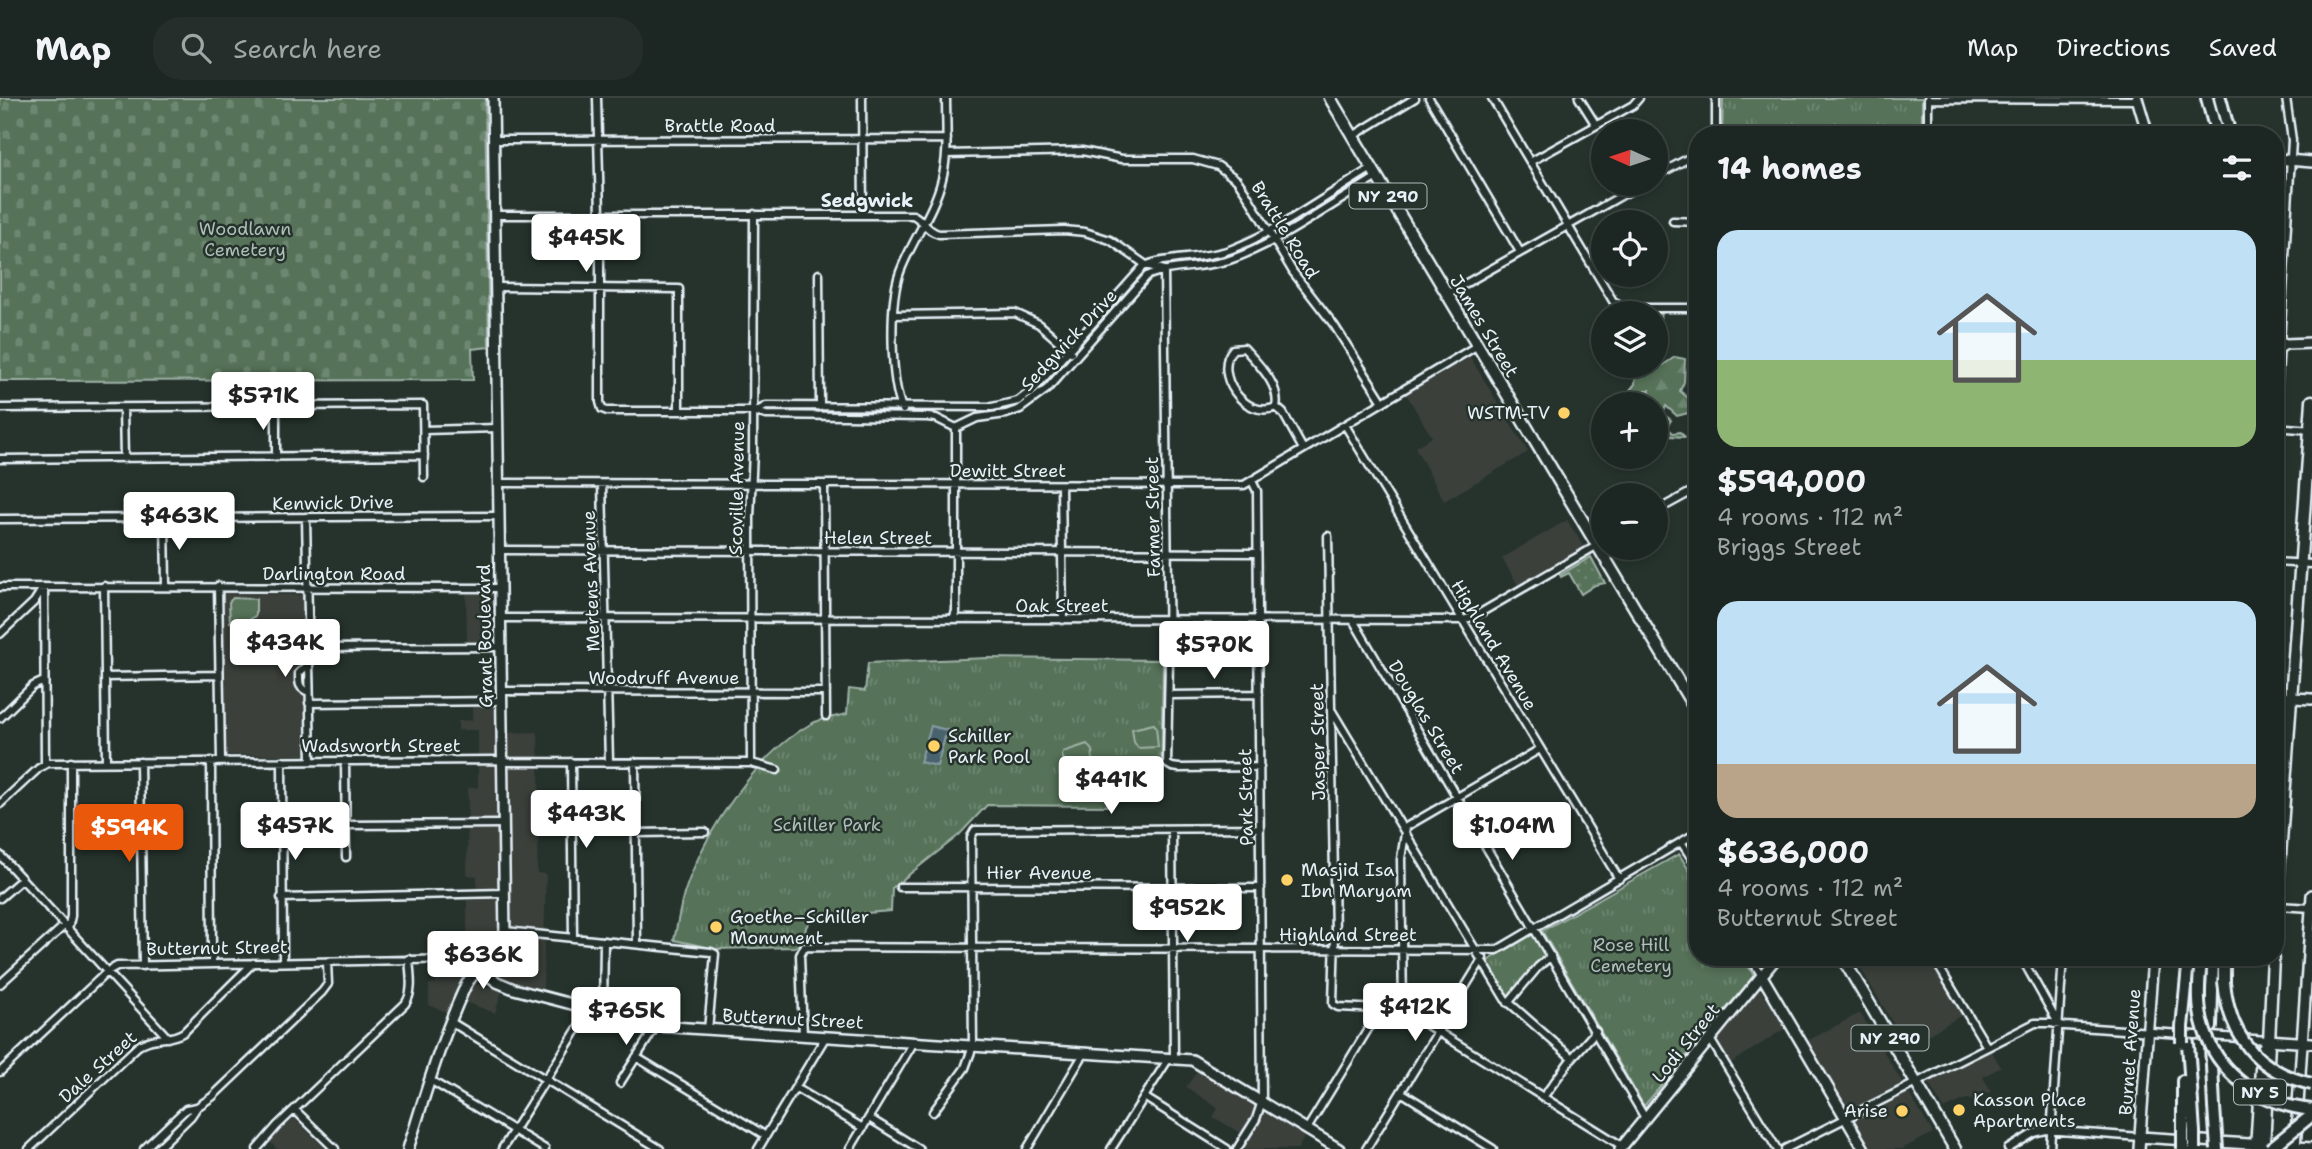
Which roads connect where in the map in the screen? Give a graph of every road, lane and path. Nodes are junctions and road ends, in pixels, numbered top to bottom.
1 (493, 98) edge
2 (597, 98) edge
3 (862, 98) edge
4 (946, 98) edge
5 (1330, 98) edge
6 (1415, 98) edge
7 (1429, 98) edge
8 (1492, 98) edge
9 (1579, 98) edge
10 (1639, 98) edge
11 (1716, 98) edge
12 (2207, 98) edge
13 (2220, 98) edge
14 (2286, 98) edge
15 (1928, 99) edge
16 (2137, 99) edge
17 (1592, 119) edge
18 (1607, 119) edge
19 (1716, 126) edge
20 (1928, 126) edge
21 (2145, 126) edge
22 (2215, 126) edge
23 (2228, 126) edge
24 (1591, 128) edge
25 (1353, 136) junction
26 (863, 139) junction
27 (947, 139) junction
28 (494, 140) junction
29 (597, 140) junction
30 (946, 154) junction
31 (1689, 158) edge
32 (2284, 160) edge
33 (2291, 160) junction
34 (1530, 162) junction
35 (2312, 162) edge
36 (1668, 169) edge
37 (1375, 173) junction
38 (1333, 191) junction
39 (1620, 196) edge
40 (1339, 200) junction
41 (1301, 211) junction
42 (600, 214) junction
43 (754, 214) junction
44 (863, 214) junction
45 (495, 215) junction
46 (1306, 220) junction
47 (1673, 221) dead end
48 (1689, 222) edge
49 (923, 225) junction
50 (1567, 225) junction
51 (1268, 231) junction
52 (1273, 239) junction
53 (1520, 252) junction
54 (1220, 253) junction
55 (1224, 261) junction
56 (2284, 261) edge
57 (1146, 265) junction
58 (1164, 270) junction
59 (820, 274) dead end
60 (496, 287) junction
61 (601, 287) junction
62 (1447, 294) junction
63 (1689, 308) edge
64 (894, 315) junction
65 (2312, 343) edge
66 (1478, 345) junction
67 (2284, 347) edge
68 (1069, 350) junction
69 (1075, 356) junction
70 (2312, 401) edge
71 (1383, 402) junction
72 (276, 407) junction
73 (820, 407) junction
74 (902, 407) junction
75 (947, 407) junction
76 (963, 407) junction
77 (1276, 407) junction
78 (0, 408) edge
79 (123, 408) junction
80 (679, 411) junction
81 (755, 411) junction
82 (820, 416) junction
83 (906, 417) junction
84 (970, 420) junction
85 (943, 421) junction
86 (1345, 425) junction
87 (498, 428) junction
88 (956, 428) junction
89 (2284, 428) edge
90 (424, 430) junction
91 (2311, 430) edge
92 (1303, 449) junction
93 (424, 455) junction
94 (276, 457) junction
95 (0, 459) edge
96 (124, 459) junction
97 (424, 477) dead end
98 (1252, 481) junction
99 (499, 483) junction
100 (602, 484) junction
101 (751, 485) junction
102 (824, 485) junction
103 (957, 485) junction
104 (1061, 486) junction
105 (1167, 486) junction
106 (1689, 493) edge
107 (1668, 504) edge
108 (499, 516) junction
109 (306, 517) junction
110 (164, 518) junction
111 (0, 519) edge
112 (1591, 529) edge
113 (1328, 536) dead end
114 (1591, 549) edge
115 (499, 550) junction
116 (605, 551) junction
117 (750, 552) junction
118 (826, 552) junction
119 (956, 552) junction
120 (1062, 553) junction
121 (1168, 553) junction
122 (1257, 553) junction
123 (1609, 560) edge
124 (2284, 563) edge
125 (2306, 564) edge
126 (104, 586) junction
127 (166, 586) junction
128 (218, 586) junction
129 (0, 587) edge
130 (44, 587) junction
131 (500, 587) junction
132 (308, 588) junction
133 (500, 618) junction
134 (607, 619) junction
135 (751, 619) junction
136 (826, 619) junction
137 (953, 619) junction
138 (1063, 620) junction
139 (1258, 620) junction
140 (1330, 620) junction
141 (1353, 620) junction
142 (1463, 620) junction
143 (1168, 621) junction
144 (0, 634) edge
145 (501, 647) junction
146 (310, 648) junction
147 (219, 675) junction
148 (105, 677) junction
149 (44, 681) junction
150 (608, 692) junction
151 (752, 692) junction
152 (826, 692) junction
153 (1259, 694) junction
154 (1168, 695) junction
155 (502, 696) junction
156 (2284, 698) edge
157 (2291, 698) junction
158 (1689, 699) edge
159 (2312, 699) edge
160 (309, 703) junction
161 (1332, 711) junction
162 (826, 716) dead end
163 (0, 718) edge
164 (1540, 749) junction
165 (345, 760) junction
166 (211, 761) junction
167 (221, 761) junction
168 (282, 761) junction
169 (311, 761) junction
170 (502, 761) junction
171 (71, 762) junction
172 (106, 762) junction
173 (140, 762) junction
174 (571, 762) junction
175 (609, 762) junction
176 (635, 762) junction
177 (751, 762) junction
178 (45, 764) junction
179 (1260, 767) junction
180 (777, 770) dead end
181 (2284, 795) edge
182 (1457, 797) junction
183 (0, 804) edge
184 (504, 824) junction
185 (346, 825) junction
186 (1261, 828) junction
187 (1172, 829) junction
188 (1404, 831) junction
189 (705, 832) dead end
190 (637, 833) junction
191 (1689, 837) edge
192 (1681, 842) junction
193 (1689, 854) edge
194 (0, 855) edge
195 (346, 857) dead end
196 (22, 879) junction
197 (1619, 879) junction
198 (900, 887) dead end
199 (971, 887) junction
200 (1172, 888) junction
201 (1261, 888) junction
202 (505, 893) junction
203 (2312, 895) edge
204 (0, 898) edge
205 (281, 898) junction
206 (2284, 906) edge
207 (2312, 908) edge
208 (67, 927) junction
209 (1535, 929) junction
210 (505, 931) junction
211 (573, 938) junction
212 (604, 941) junction
213 (638, 944) junction
214 (972, 948) junction
215 (1173, 948) junction
216 (1262, 948) junction
217 (1334, 948) junction
218 (1403, 948) junction
219 (1476, 950) junction
220 (1488, 951) junction
221 (1551, 956) junction
222 (410, 959) junction
223 (1482, 960) junction
224 (283, 962) junction
225 (327, 962) junction
226 (253, 963) junction
227 (212, 964) junction
228 (143, 966) junction
229 (1756, 966) edge
230 (1770, 966) edge
231 (1847, 966) edge
232 (1938, 966) edge
233 (2026, 966) edge
234 (2062, 966) edge
235 (2152, 966) edge
236 (2188, 966) edge
237 (2201, 966) edge
238 (2213, 966) edge
239 (2224, 966) edge
240 (2272, 966) edge
241 (479, 968) junction
242 (108, 971) junction
243 (1762, 976) junction
244 (0, 984) edge
245 (1508, 1003) junction
246 (1381, 1007) junction
247 (590, 1009) junction
248 (1403, 1010) junction
249 (603, 1013) junction
250 (451, 1021) junction
251 (2059, 1024) junction
252 (656, 1026) junction
253 (709, 1030) junction
254 (1596, 1031) junction
255 (1438, 1032) junction
256 (2147, 1032) junction
257 (803, 1036) junction
258 (168, 1038) junction
259 (825, 1038) junction
260 (1710, 1039) junction
261 (2268, 1040) junction
262 (914, 1042) junction
263 (2307, 1042) edge
264 (973, 1046) junction
265 (1987, 1046) junction
266 (1086, 1052) junction
267 (636, 1057) junction
268 (1171, 1058) junction
269 (1572, 1058) junction
270 (0, 1072) edge
271 (546, 1079) junction
272 (430, 1080) junction
273 (620, 1083) dead end
274 (1916, 1083) junction
275 (2312, 1084) edge
276 (796, 1088) junction
277 (1401, 1092) junction
278 (1544, 1096) junction
279 (1144, 1097) junction
280 (1262, 1101) junction
281 (197, 1107) junction
282 (295, 1110) junction
283 (2312, 1110) edge
284 (933, 1112) dead end
285 (2312, 1115) edge
286 (869, 1118) junction
287 (1645, 1118) junction
288 (1846, 1118) junction
289 (863, 1128) junction
290 (1307, 1129) junction
291 (514, 1130) junction
292 (2052, 1130) junction
293 (2188, 1132) junction
294 (766, 1136) junction
295 (2140, 1137) junction
296 (2262, 1147) edge
297 (1621, 1148) edge
298 (2295, 1148) edge
299 (2312, 1148) edge
300 (29, 1149) edge
301 (144, 1149) edge
302 (157, 1149) edge
303 (257, 1149) edge
304 (335, 1149) edge
305 (408, 1149) edge
306 (502, 1149) edge
307 (545, 1149) edge
308 (660, 1149) edge
309 (758, 1149) edge
310 (850, 1149) edge
311 (919, 1149) edge
312 (1027, 1149) edge
313 (1111, 1149) edge
314 (1227, 1149) edge
315 (1237, 1149) edge
316 (1339, 1149) edge
317 (1366, 1149) edge
318 (1493, 1149) edge
319 (1777, 1149) edge
320 (1785, 1149) edge
321 (1864, 1149) edge
322 (1955, 1149) edge
323 (2008, 1149) edge
324 (2050, 1149) edge
325 (2139, 1149) edge
326 (2183, 1149) edge
327 (2194, 1149) edge
328 (2217, 1149) edge

1 - 28 street, Grant Boulevard
2 - 29 street
3 - 26 street
4 - 27 street
5 - 25 main road, James Street / NY 290
6 - 25 street
7 - 53 street
8 - 34 street
9 - 17 street
10 - 18 street
11 - 19 street
12 - 22 highway
13 - 23 highway
14 - 33 street
15 - 16 street
15 - 20 street
16 - 21 street
24 - 34 street
25 - 37 main road, James Street / NY 290
26 - 27 street, Brattle Road
26 - 29 street, Brattle Road
26 - 44 street
27 - 30 street
28 - 29 street, Brattle Road
28 - 45 street, Grant Boulevard
29 - 42 street
30 - 49 street
30 - 51 street, Brattle Road
31 - 36 street
32 - 33 street
33 - 35 street
33 - 56 street
34 - 50 street
37 - 38 street
37 - 40 street, Sedgwick Drive
37 - 62 main road, James Street / NY 290
38 - 40 street
38 - 41 street
39 - 50 street
40 - 46 street, Sedgwick Drive
41 - 46 street
41 - 51 street
42 - 43 street
42 - 45 street
42 - 61 street
43 - 44 street
43 - 81 street, Scoville Avenue
44 - 49 street
45 - 60 street, Grant Boulevard
46 - 52 street, Sedgwick Drive
47 - 48 street
49 - 57 street
49 - 64 street
50 - 53 street
50 - 63 street
51 - 52 street, Brattle Road
51 - 54 street
52 - 55 street, Sedgwick Drive
52 - 71 street, Brattle Road
53 - 62 street
54 - 55 street
54 - 57 street
55 - 58 street, Sedgwick Drive
57 - 58 street
57 - 68 street, Sedgwick Drive
58 - 69 street, Sedgwick Drive
58 - 105 street, Farmer Street
59 - 73 street
60 - 61 street
60 - 87 street, Grant Boulevard
61 - 80 street
61 - 80 street, Sedgwick Drive
62 - 66 main road, James Street / NY 290
64 - 68 street
64 - 74 street
65 - 67 street
66 - 71 street, Dewitt Street
66 - 112 main road, James Street / NY 290
68 - 69 street
68 - 76 street, Sedgwick Drive
69 - 84 street, Sedgwick Drive
70 - 91 main road
71 - 86 street, Dewitt Street
72 - 79 street
72 - 90 street
72 - 94 street
73 - 74 street, Sedgwick Drive
73 - 81 street, Sedgwick Drive
73 - 82 street
74 - 75 street, Sedgwick Drive
74 - 83 street
75 - 76 street, Sedgwick Drive
75 - 85 street
76 - 84 street
77 - 77 street
77 - 92 street
78 - 79 street
79 - 96 street
80 - 81 street, Sedgwick Drive
81 - 82 street, Sedgwick Drive
81 - 101 street, Scoville Avenue
82 - 83 street, Sedgwick Drive
83 - 85 street, Sedgwick Drive
84 - 88 street, Sedgwick Drive
85 - 88 street, Sedgwick Drive
86 - 92 street, Dewitt Street
86 - 142 street, Highland Avenue
87 - 90 street
87 - 99 street, Grant Boulevard
88 - 103 street
89 - 91 street
90 - 93 street
91 - 125 main road
92 - 98 street, Dewitt Street
93 - 94 street
93 - 97 street
94 - 96 street
95 - 96 street
98 - 105 street, Dewitt Street
98 - 122 street, Park Street
99 - 100 street, Dewitt Street
99 - 108 street, Grant Boulevard
100 - 101 street, Dewitt Street
100 - 116 street, Mertens Avenue
101 - 102 street, Dewitt Street
101 - 117 street, Scoville Avenue
102 - 103 street, Dewitt Street
102 - 118 street
103 - 104 street, Dewitt Street
103 - 119 street
104 - 105 street, Dewitt Street
104 - 120 street
105 - 121 street, Farmer Street
106 - 107 street
108 - 109 street, Kenwick Drive
108 - 115 street, Grant Boulevard
109 - 110 street, Kenwick Drive
109 - 132 street
110 - 111 street, Kenwick Drive
110 - 127 street
113 - 140 street, Jasper Street
114 - 142 street, Oak Street
115 - 116 street, Helen Street
115 - 131 street, Grant Boulevard
116 - 117 street, Helen Street
116 - 134 street, Mertens Avenue
117 - 118 street, Helen Street
117 - 135 street, Scoville Avenue
118 - 119 street, Helen Street
118 - 136 street
119 - 120 street, Helen Street
119 - 137 street
120 - 121 street, Helen Street
120 - 138 street
121 - 122 street, Helen Street
121 - 143 street, Farmer Street
122 - 139 street, Park Street
123 - 158 main road, James Street / NY 290
124 - 125 street
125 - 157 main road
126 - 127 street, Darlington Road
126 - 130 street, Darlington Road
126 - 148 street
127 - 128 street, Darlington Road
128 - 132 street, Darlington Road
128 - 147 street
129 - 130 street, Darlington Road
130 - 144 street
130 - 149 street
131 - 132 street, Darlington Road
131 - 133 street, Grant Boulevard
132 - 146 street
133 - 134 street, Oak Street
133 - 145 street, Grant Boulevard
134 - 135 street, Oak Street
134 - 150 street, Mertens Avenue
135 - 136 street, Oak Street
135 - 151 street, Scoville Avenue
136 - 137 street, Oak Street
136 - 152 street
137 - 138 street, Oak Street
138 - 143 street, Oak Street
139 - 140 street, Oak Street
139 - 143 street, Oak Street
139 - 153 street, Park Street
140 - 141 street, Oak Street
140 - 161 street, Jasper Street
141 - 142 street, Oak Street
141 - 182 street, Douglas Street
142 - 164 street, Highland Avenue
143 - 154 street, Farmer Street
145 - 146 street
145 - 155 street, Grant Boulevard
146 - 160 street
147 - 148 street
147 - 167 street
148 - 172 street
149 - 163 street
149 - 178 street
150 - 151 street, Woodruff Avenue
150 - 155 street, Woodruff Avenue
150 - 175 street, Mertens Avenue
151 - 152 street, Woodruff Avenue
151 - 177 street, Scoville Avenue
152 - 162 street
153 - 154 street
153 - 179 street, Park Street
154 - 179 street, Farmer Street
155 - 160 street, Woodruff Avenue
155 - 170 street, Grant Boulevard
156 - 157 street
157 - 159 street
157 - 181 main road
160 - 169 street
161 - 188 street
161 - 217 street, Jasper Street
164 - 182 street
164 - 197 street, Highland Avenue
165 - 169 street, Wadsworth Street
165 - 170 street, Wadsworth Street
165 - 185 street
166 - 167 street, Wadsworth Street
166 - 173 street, Wadsworth Street
166 - 227 street
167 - 168 street, Wadsworth Street
168 - 169 street, Wadsworth Street
168 - 205 street
170 - 174 street, Wadsworth Street
170 - 184 street, Grant Boulevard
171 - 172 street, Wadsworth Street
171 - 178 street, Wadsworth Street
171 - 208 street
172 - 173 street, Wadsworth Street
173 - 228 street
174 - 175 street, Wadsworth Street
174 - 211 street
175 - 176 street, Wadsworth Street
176 - 177 street, Wadsworth Street
176 - 190 street
177 - 180 street, Wadsworth Street
178 - 183 street
179 - 186 street, Park Street
182 - 188 street
182 - 209 street, Douglas Street
184 - 185 street
184 - 202 street, Grant Boulevard
185 - 195 street
186 - 187 street
186 - 201 street, Park Street
187 - 199 street
187 - 200 street
188 - 218 street
188 - 219 street
189 - 190 street
190 - 213 street
191 - 192 street, Highland Street
192 - 193 street
192 - 197 street, Highland Street
194 - 196 street
196 - 204 street
196 - 208 street
197 - 209 street, Highland Street
198 - 199 street, Hier Avenue
199 - 200 street, Hier Avenue
199 - 214 street
200 - 201 street, Hier Avenue
200 - 215 street
201 - 216 street, Park Street
202 - 205 street
202 - 210 street, Grant Boulevard
203 - 207 street
205 - 224 street
206 - 207 street
207 - 263 street
208 - 242 street
208 - 244 street
209 - 220 street, Highland Street
209 - 221 street, Douglas Street
210 - 211 street
210 - 241 street
211 - 212 street
212 - 213 street
212 - 249 street
213 - 253 street
214 - 215 street, Highland Street
214 - 257 street, Highland Street
214 - 264 street
215 - 216 street, Highland Street
215 - 268 street
216 - 217 street, Highland Street
216 - 280 street, Park Street
217 - 218 street, Highland Street
217 - 246 street, Jasper Street
218 - 219 street, Highland Street
218 - 248 street
219 - 220 street, Highland Street
219 - 223 street
220 - 223 street
221 - 245 street
221 - 254 street, Douglas Street
222 - 225 street, Butternut Street
222 - 241 street, Butternut Street
222 - 282 street
223 - 245 street
223 - 255 street
224 - 225 street, Butternut Street
224 - 226 street, Butternut Street
225 - 281 street
226 - 227 street, Butternut Street
226 - 258 street, Dale Street
227 - 228 street, Butternut Street
228 - 242 street, Butternut Street
229 - 243 street
230 - 243 street, Lodi Street
231 - 274 main road, NY 290
232 - 265 street
233 - 251 street
234 - 251 street
235 - 256 street, Burnet Avenue
236 - 293 highway
237 - 283 highway, bridge
238 - 328 highway, bridge
239 - 275 highway, bridge
240 - 261 main road, NY 5
241 - 247 street, Butternut Street
241 - 250 street
242 - 258 street
242 - 270 street
243 - 260 street, Lodi Street
243 - 288 street
245 - 269 street
246 - 248 street
246 - 290 street
247 - 249 street, Butternut Street
247 - 271 street
248 - 255 street
249 - 252 street, Butternut Street
250 - 271 street
250 - 272 street
251 - 256 street
251 - 265 street
251 - 292 street
252 - 253 street, Butternut Street
252 - 267 street
253 - 257 street, Butternut Street
254 - 269 street
254 - 287 street, Douglas Street
255 - 277 street
255 - 278 street
256 - 261 street
256 - 295 street, Burnet Avenue
257 - 259 street, Butternut Street
258 - 300 street, Dale Street
259 - 262 street, Butternut Street
259 - 276 street
260 - 287 street, Lodi Street
260 - 319 street
261 - 263 street
261 - 296 main road, NY 5
262 - 264 street, Butternut Street
262 - 286 street
263 - 298 street
264 - 266 street, Butternut Street
264 - 284 street
265 - 274 street
266 - 268 street, Butternut Street
266 - 312 street
267 - 273 street
267 - 294 street
268 - 279 street
268 - 280 street, Butternut Street
269 - 278 street
271 - 291 street
271 - 308 street
272 - 291 street
272 - 305 street
274 - 288 street
274 - 322 main road, NY 290
276 - 289 street
276 - 294 street
277 - 317 street
277 - 318 street
278 - 297 street
279 - 313 street
279 - 314 street
280 - 290 street, Butternut Street
280 - 315 street, Park Street
281 - 301 street
281 - 302 street
282 - 303 street
282 - 304 street
285 - 296 highway, bridge
286 - 289 street
286 - 311 street
287 - 297 street, Lodi Street
288 - 320 street
288 - 321 street
289 - 310 street
290 - 316 street, Butternut Street
291 - 306 street
291 - 307 street
292 - 295 street
292 - 323 street
292 - 324 street
293 - 326 highway, bridge
293 - 327 highway, bridge
294 - 309 street
295 - 296 street
295 - 325 street, Burnet Avenue
296 - 298 street
298 - 299 street

